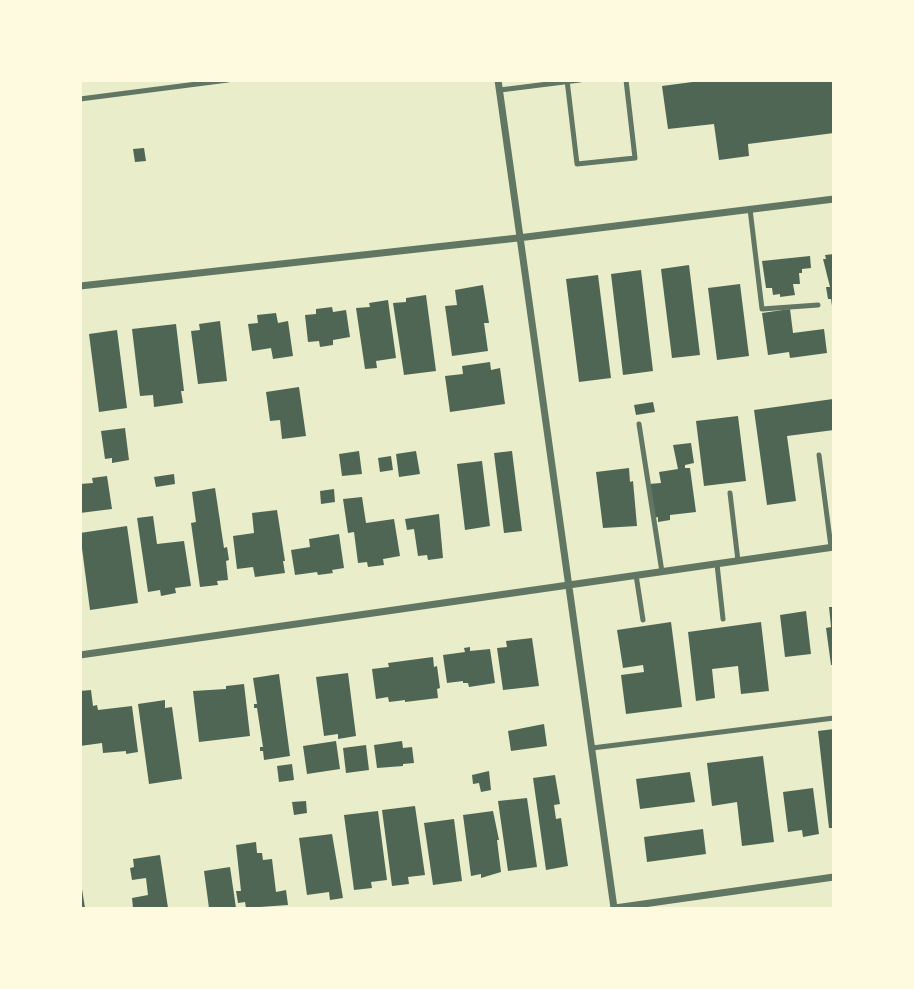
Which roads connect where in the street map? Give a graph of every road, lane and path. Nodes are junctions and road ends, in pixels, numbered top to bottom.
1 (228, 80) edge
2 (498, 80) edge
3 (580, 80) edge
4 (626, 80) edge
5 (567, 81) edge
6 (500, 90) junction
7 (80, 99) edge
8 (834, 199) edge
9 (750, 209) junction
10 (518, 238) junction
11 (80, 286) edge
12 (818, 305) dead end
13 (639, 424) dead end
14 (818, 455) dead end
15 (730, 493) dead end
16 (832, 547) edge
17 (738, 561) junction
18 (717, 564) junction
19 (662, 572) junction
20 (636, 575) junction
21 (570, 585) junction
22 (723, 619) dead end
23 (643, 620) dead end
24 (80, 655) edge
25 (834, 719) edge
26 (592, 748) junction
27 (834, 877) edge
28 (615, 908) edge

1 - 7 lane
2 - 6 street
3 - 5 lane
4 - 5 lane
5 - 6 lane
6 - 10 street
8 - 9 street
9 - 10 street
9 - 12 lane
10 - 11 street
10 - 21 street
13 - 19 lane
14 - 16 lane
15 - 17 lane
16 - 17 street
17 - 18 street
18 - 19 street
18 - 22 lane
19 - 20 street
20 - 21 street
20 - 23 lane
21 - 24 street
21 - 26 street
25 - 26 lane
26 - 28 street
27 - 28 street

